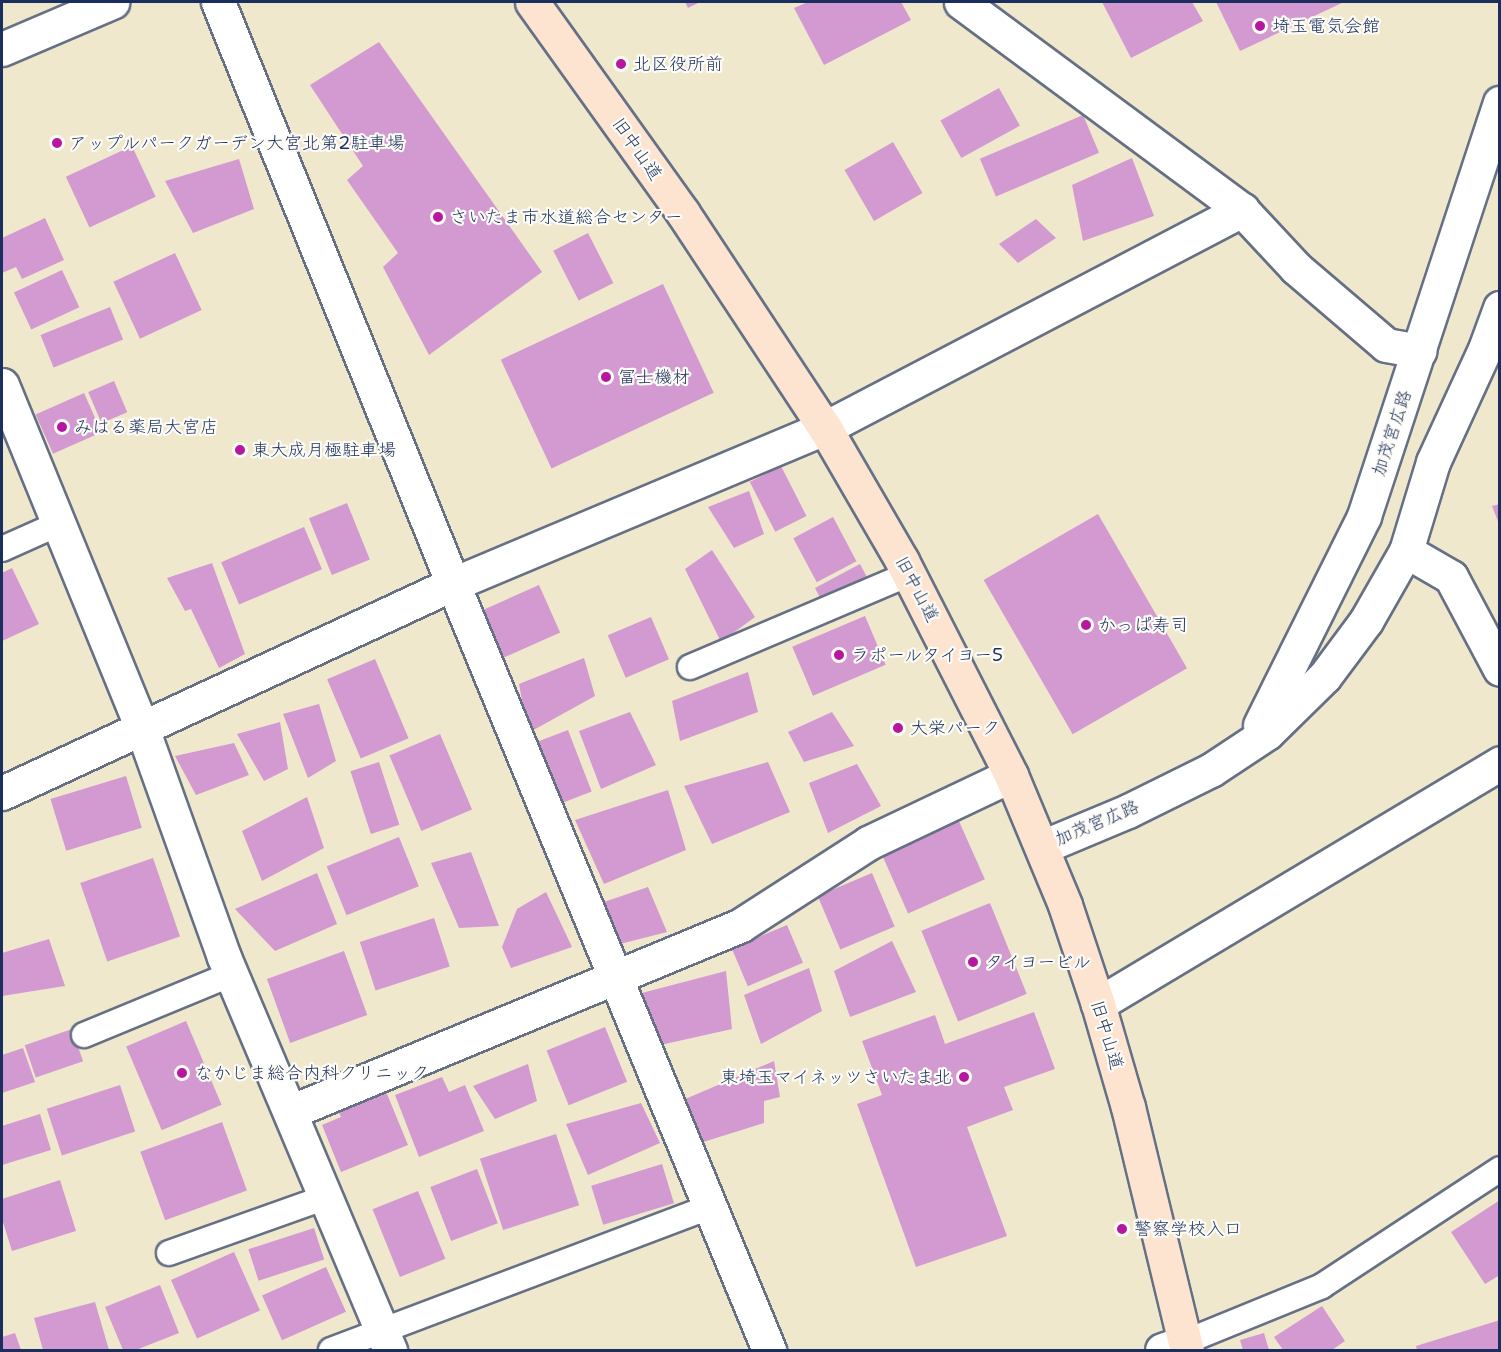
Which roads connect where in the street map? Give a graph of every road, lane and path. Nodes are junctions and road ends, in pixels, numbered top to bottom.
1 (112, 2) edge
2 (218, 2) edge
3 (532, 2) edge
4 (961, 2) edge
5 (2, 49) edge
6 (1500, 103) edge
7 (1242, 210) junction
8 (1500, 308) edge
9 (1419, 351) junction
10 (2, 386) edge
11 (825, 428) junction
12 (58, 524) junction
13 (2, 549) edge
14 (1406, 551) junction
15 (909, 574) junction
16 (453, 584) junction
17 (690, 667) dead end
18 (1500, 669) edge
19 (142, 728) junction
20 (1247, 747) junction
21 (1500, 763) edge
22 (1011, 775) junction
23 (2, 793) edge
24 (1042, 847) junction
25 (232, 974) junction
26 (614, 976) junction
27 (1098, 1004) junction
28 (84, 1035) dead end
29 (290, 1112) junction
30 (1500, 1169) edge
31 (326, 1197) junction
32 (710, 1207) junction
33 (169, 1253) dead end
34 (386, 1341) edge
35 (1178, 1348) edge
36 (331, 1350) edge
37 (769, 1350) edge

1 - 5 street
2 - 16 street
3 - 11 main road, 旧中山道
4 - 7 street
6 - 9 street, 加茂宮広路
7 - 9 street
7 - 11 street
8 - 14 street, 加茂宮広路
9 - 20 street, 加茂宮広路
10 - 12 street
11 - 15 main road, 旧中山道
11 - 16 street
12 - 13 lane
12 - 19 street
14 - 18 street
14 - 20 street, 加茂宮広路
15 - 17 lane
15 - 22 main road, 旧中山道
16 - 19 street
16 - 26 street
19 - 23 street
19 - 25 street
20 - 24 street, 加茂宮広路
21 - 27 street
22 - 24 main road, 旧中山道
22 - 26 street
24 - 27 main road, 旧中山道
25 - 28 lane
25 - 29 street
26 - 29 street
26 - 32 street
27 - 35 main road, 旧中山道
29 - 31 street
30 - 35 lane
31 - 33 lane
31 - 34 street
32 - 34 lane
32 - 37 street
34 - 36 lane

